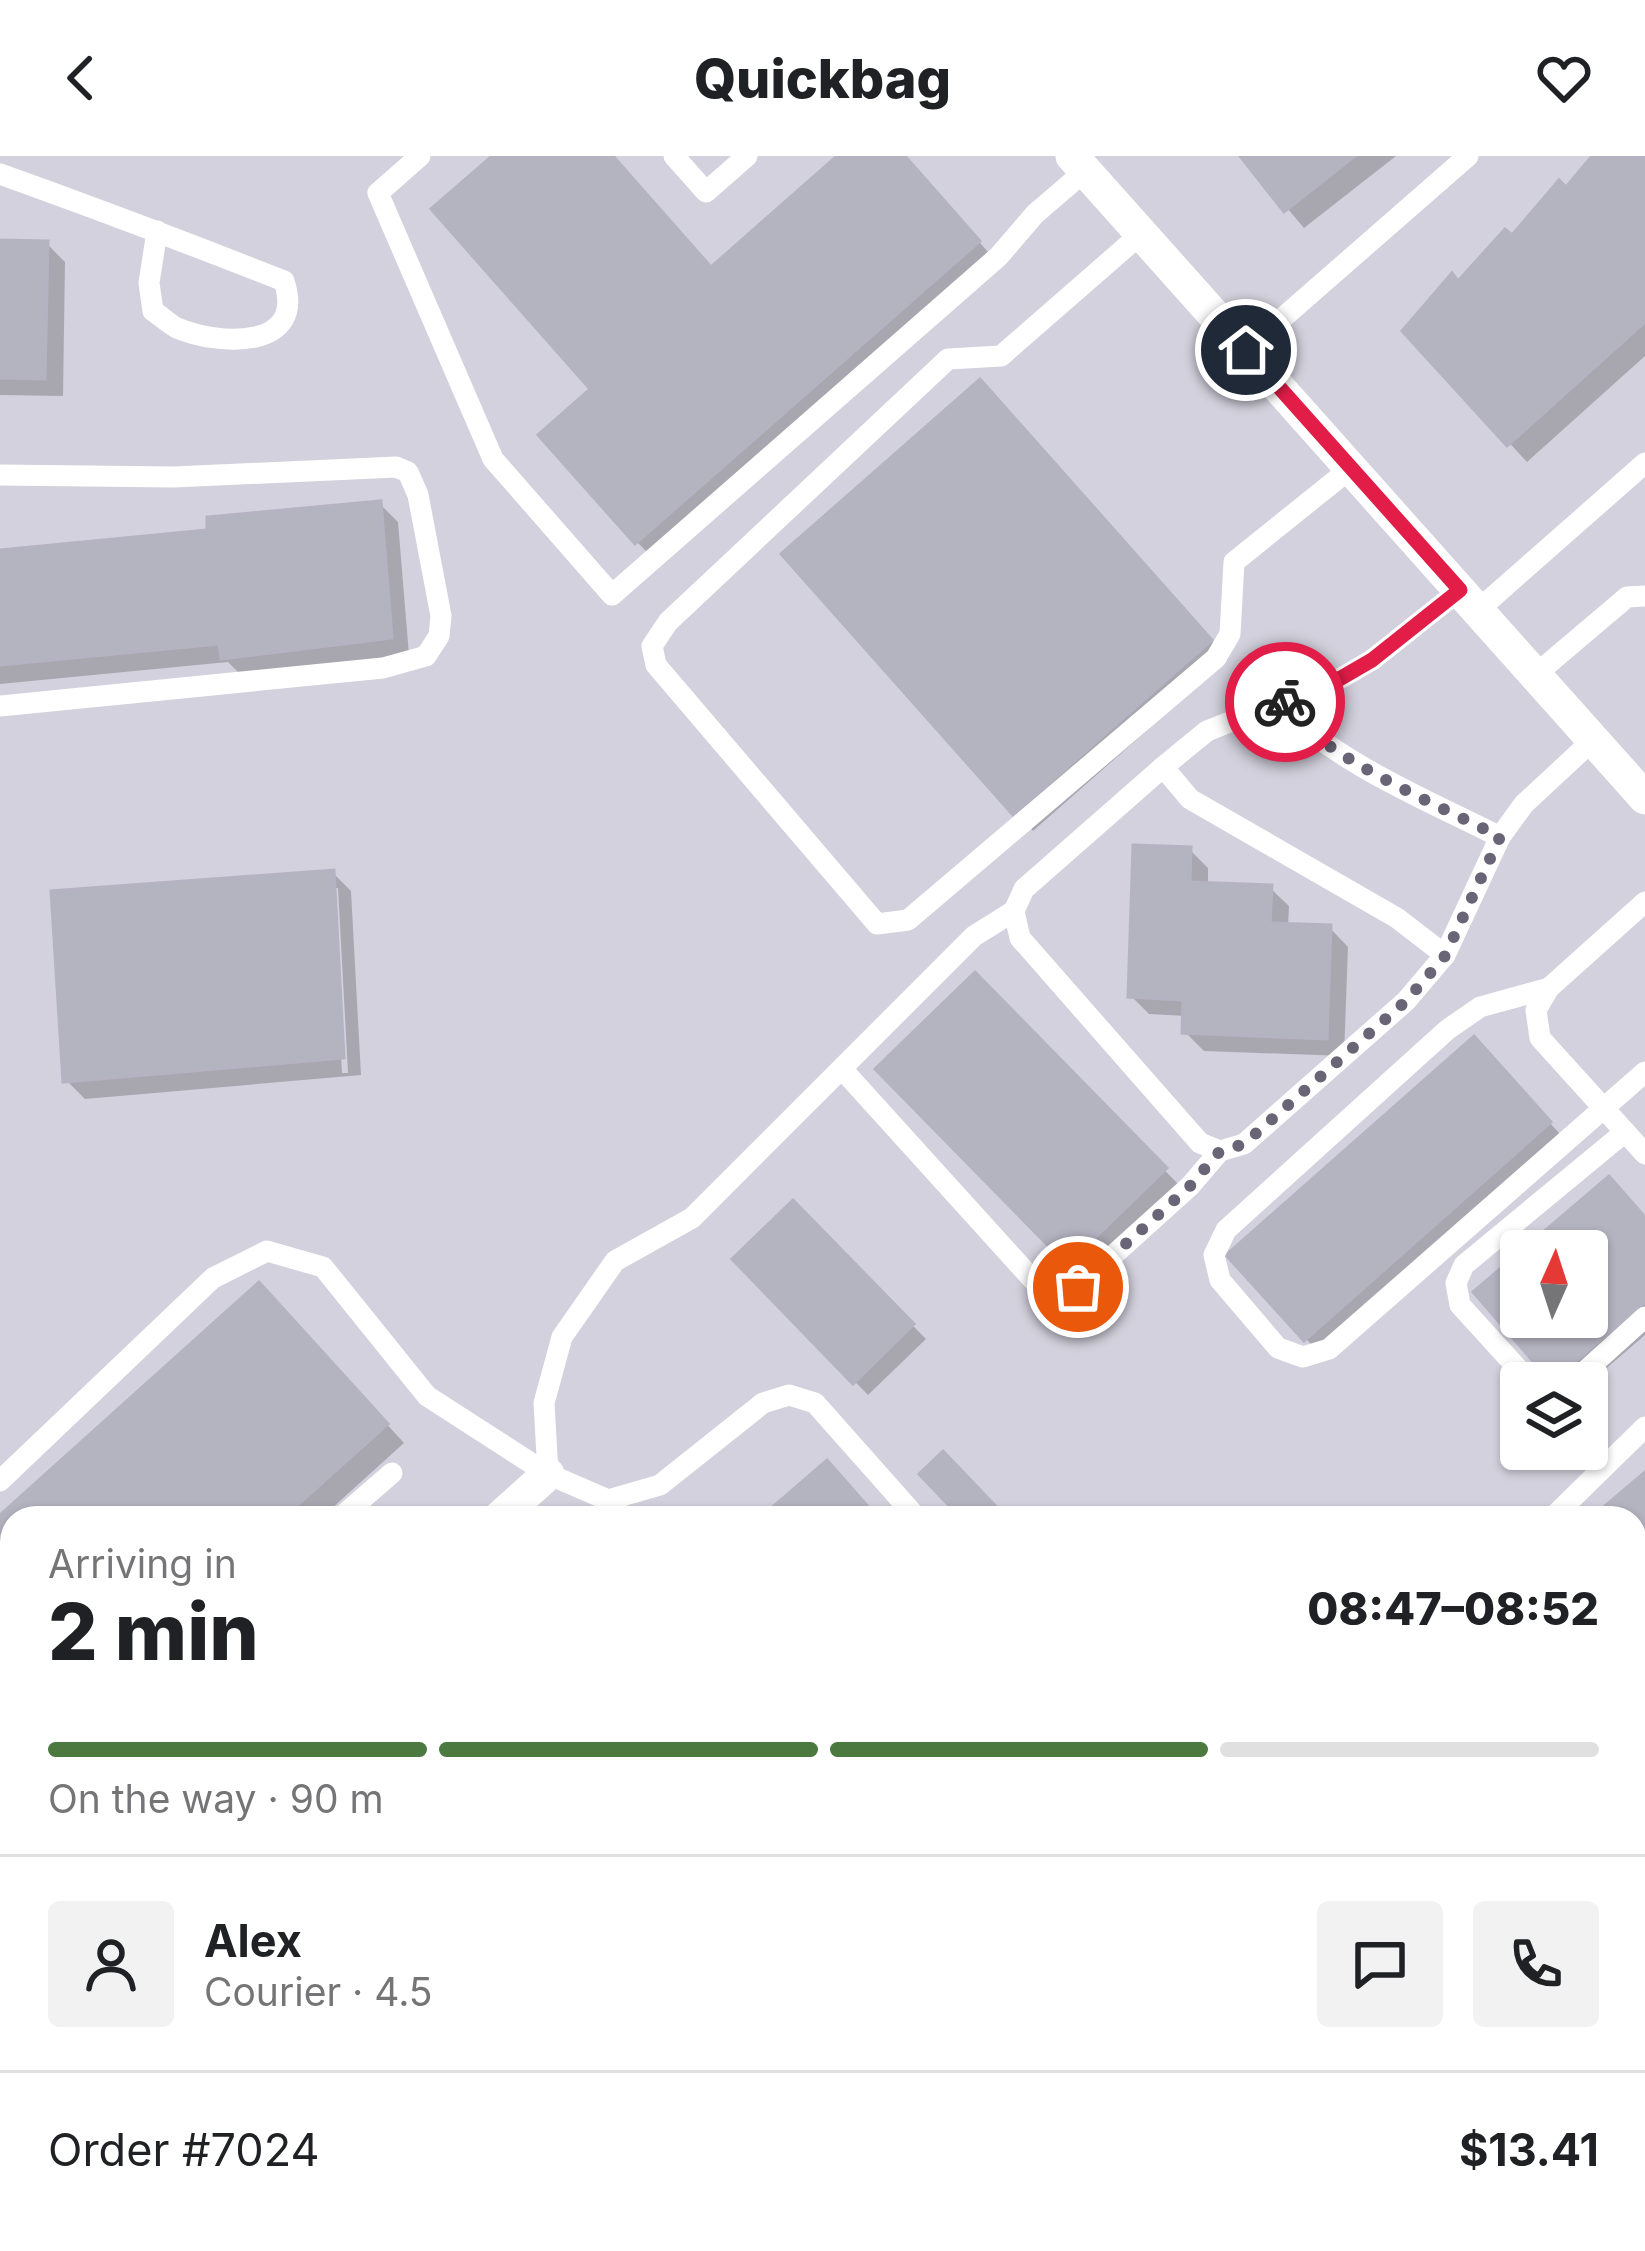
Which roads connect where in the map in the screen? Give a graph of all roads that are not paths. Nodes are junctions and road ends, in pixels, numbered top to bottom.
1 (420, 156) edge
2 (674, 156) edge
3 (748, 156) edge
4 (1468, 156) edge
5 (1086, 161) edge
6 (0, 174) edge
7 (157, 231) junction
8 (1142, 233) junction
9 (1246, 350) junction
10 (1645, 463) edge
11 (1351, 469) junction
12 (0, 475) edge
13 (1645, 596) edge
14 (1468, 600) junction
15 (1535, 675) junction
16 (1278, 704) junction
17 (0, 706) edge
18 (1593, 740) junction
19 (1163, 767) junction
20 (1645, 798) edge
21 (1500, 837) junction
22 (1645, 902) edge
23 (1014, 911) junction
24 (1445, 956) junction
25 (1549, 988) junction
26 (842, 1069) junction
27 (1645, 1072) edge
28 (1604, 1108) junction
29 (1625, 1132) junction
30 (1220, 1151) junction
31 (1645, 1154) edge
32 (1645, 1317) edge
33 (1512, 1362) edge
34 (1595, 1362) edge
35 (1645, 1427) edge
36 (392, 1473) dead end
37 (548, 1474) junction
38 (0, 1481) edge
39 (608, 1500) junction
40 (354, 1506) edge
41 (524, 1506) edge
42 (613, 1506) edge
43 (906, 1506) edge
44 (1564, 1506) edge

1 - 5 lane
2 - 3 lane
4 - 9 lane
5 - 8 street
6 - 7 lane
7 - 7 lane
8 - 9 street
8 - 11 lane
9 - 11 street
10 - 14 lane
11 - 14 street
12 - 17 lane
13 - 15 lane
14 - 15 street
14 - 16 lane
15 - 18 street
16 - 19 lane
16 - 21 lane
18 - 20 street
18 - 21 lane
19 - 23 lane
19 - 24 lane
21 - 24 lane
22 - 25 lane
23 - 26 lane
23 - 30 lane
24 - 30 lane
25 - 28 lane
25 - 28 lane
26 - 30 lane
26 - 37 lane
27 - 28 lane
28 - 29 lane
29 - 31 lane
29 - 33 lane
32 - 34 lane
35 - 44 lane
36 - 40 lane
37 - 38 lane
37 - 39 lane
37 - 41 street
39 - 42 lane
39 - 43 lane

